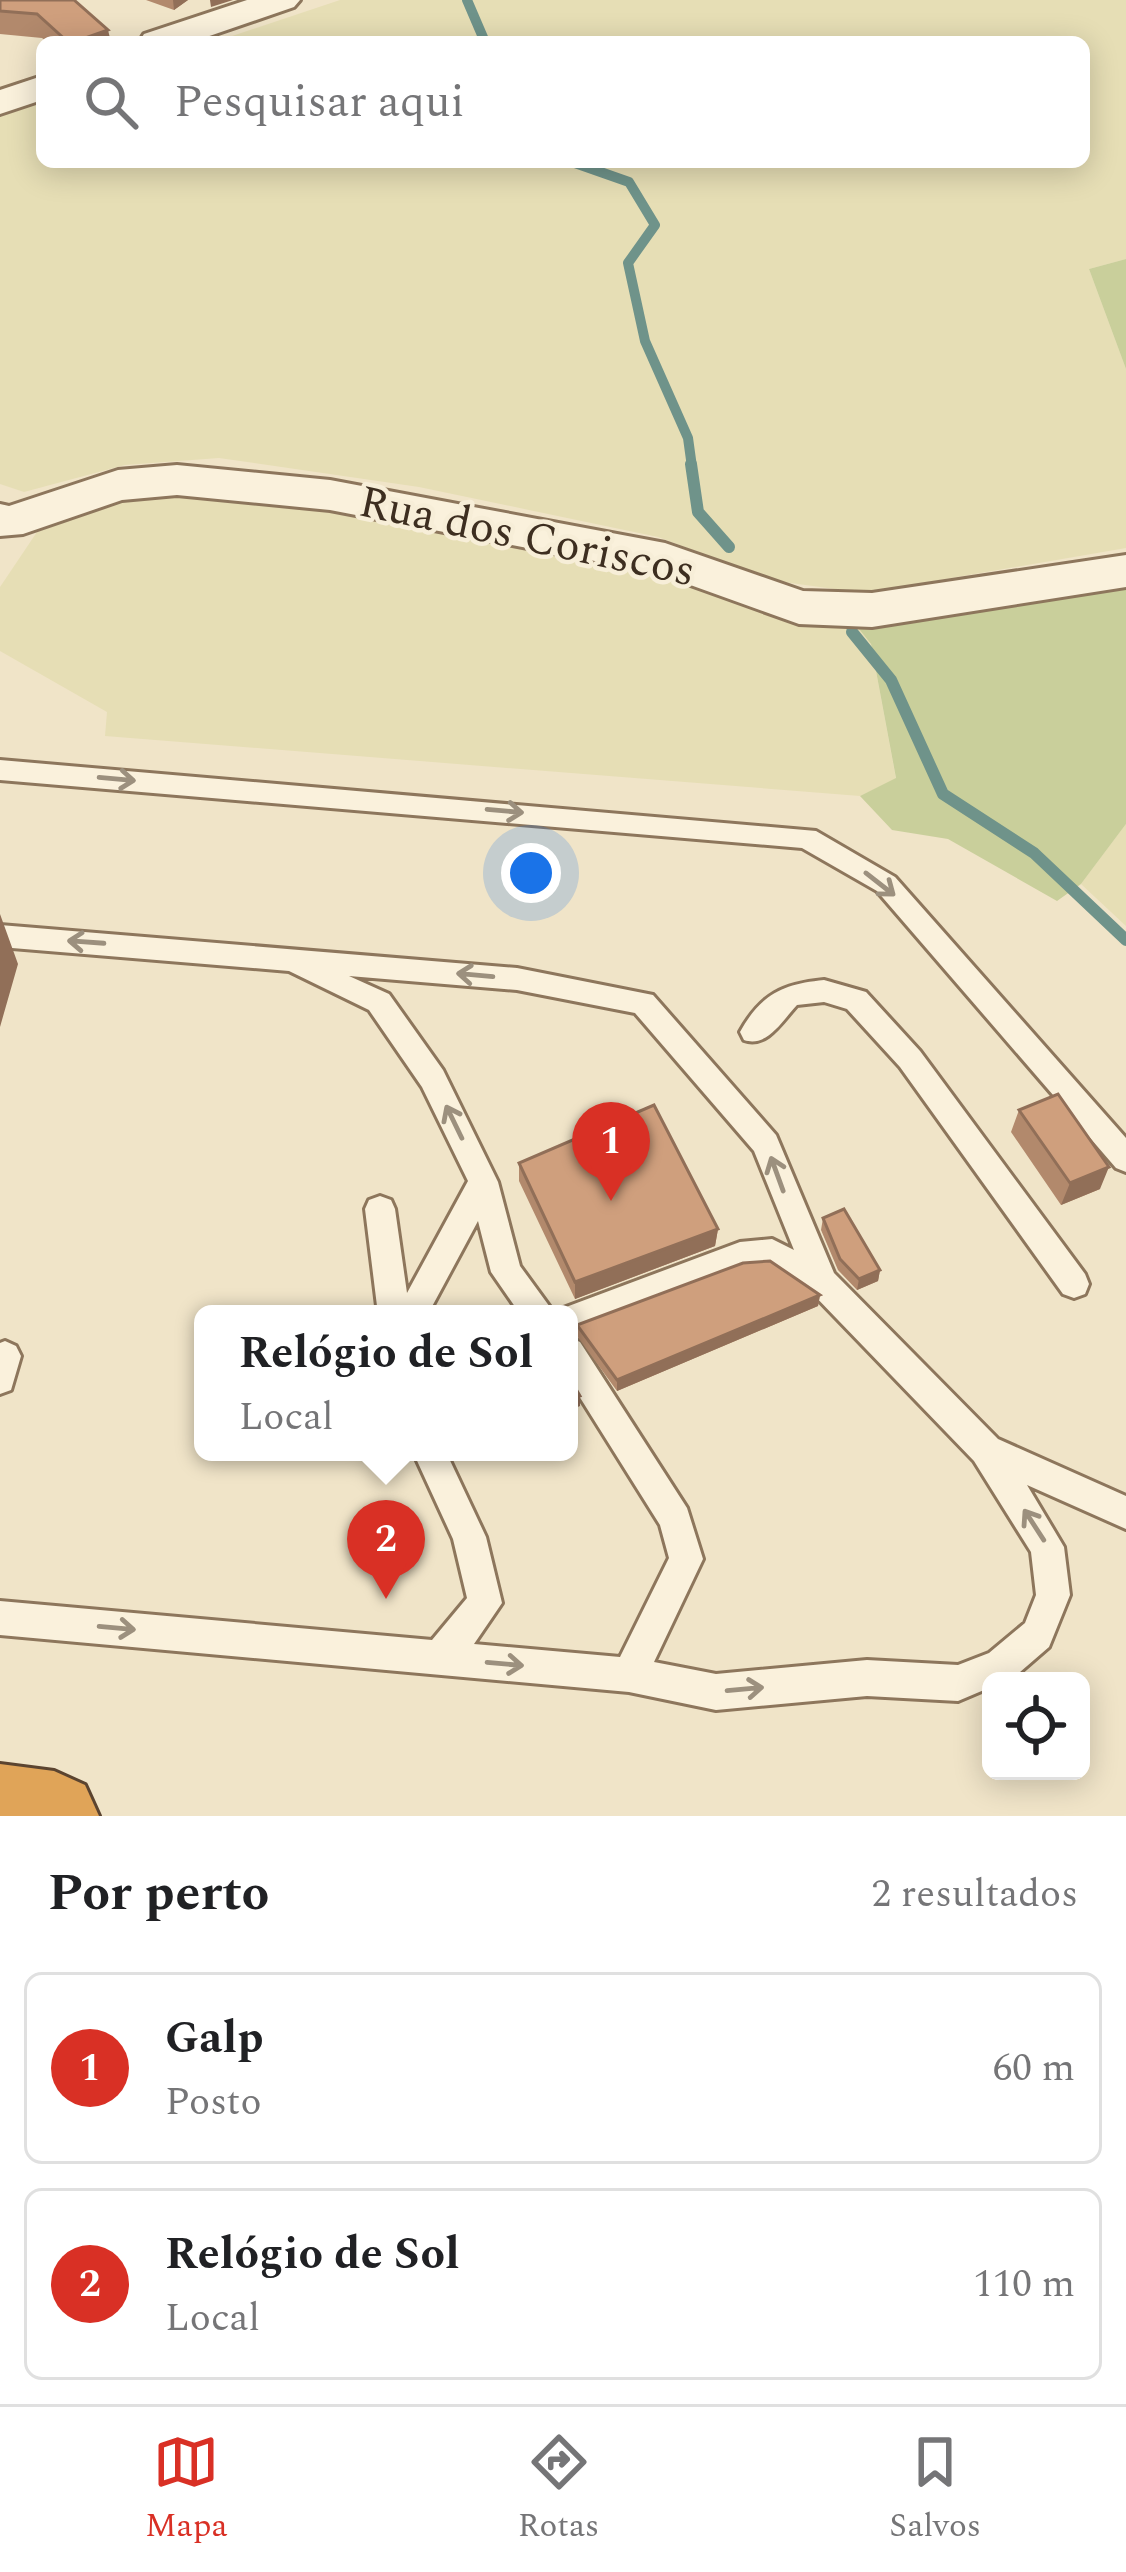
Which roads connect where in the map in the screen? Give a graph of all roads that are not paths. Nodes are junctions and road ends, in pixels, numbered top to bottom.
1 (282, 0) edge
2 (175, 36) edge
3 (36, 89) edge
4 (0, 103) edge
5 (2, 527) edge
6 (1126, 571) edge
7 (0, 770) edge
8 (0, 936) edge
9 (278, 957) junction
10 (754, 1032) dead end
11 (1126, 1160) edge
12 (483, 1181) junction
13 (380, 1209) dead end
14 (822, 1282) junction
15 (1074, 1284) dead end
16 (393, 1305) edge
17 (417, 1305) edge
18 (532, 1305) edge
19 (578, 1317) edge
20 (578, 1366) edge
21 (986, 1450) junction
22 (434, 1461) edge
23 (1126, 1514) edge
24 (0, 1618) edge
25 (439, 1658) junction
26 (629, 1676) junction
27 (0, 1808) edge
28 (54, 1816) edge

1 - 2 street
3 - 4 street
5 - 6 street, Rua dos Coriscos
7 -> 11 lane
9 -> 8 lane
12 -> 9 lane
14 -> 9 lane
10 - 15 lane
12 - 17 lane
12 - 18 lane
13 - 16 lane
14 - 19 lane
14 - 21 lane
20 - 26 lane
21 - 23 lane
26 -> 21 lane
22 - 25 lane
24 -> 25 lane
25 -> 26 lane
27 - 28 highway

